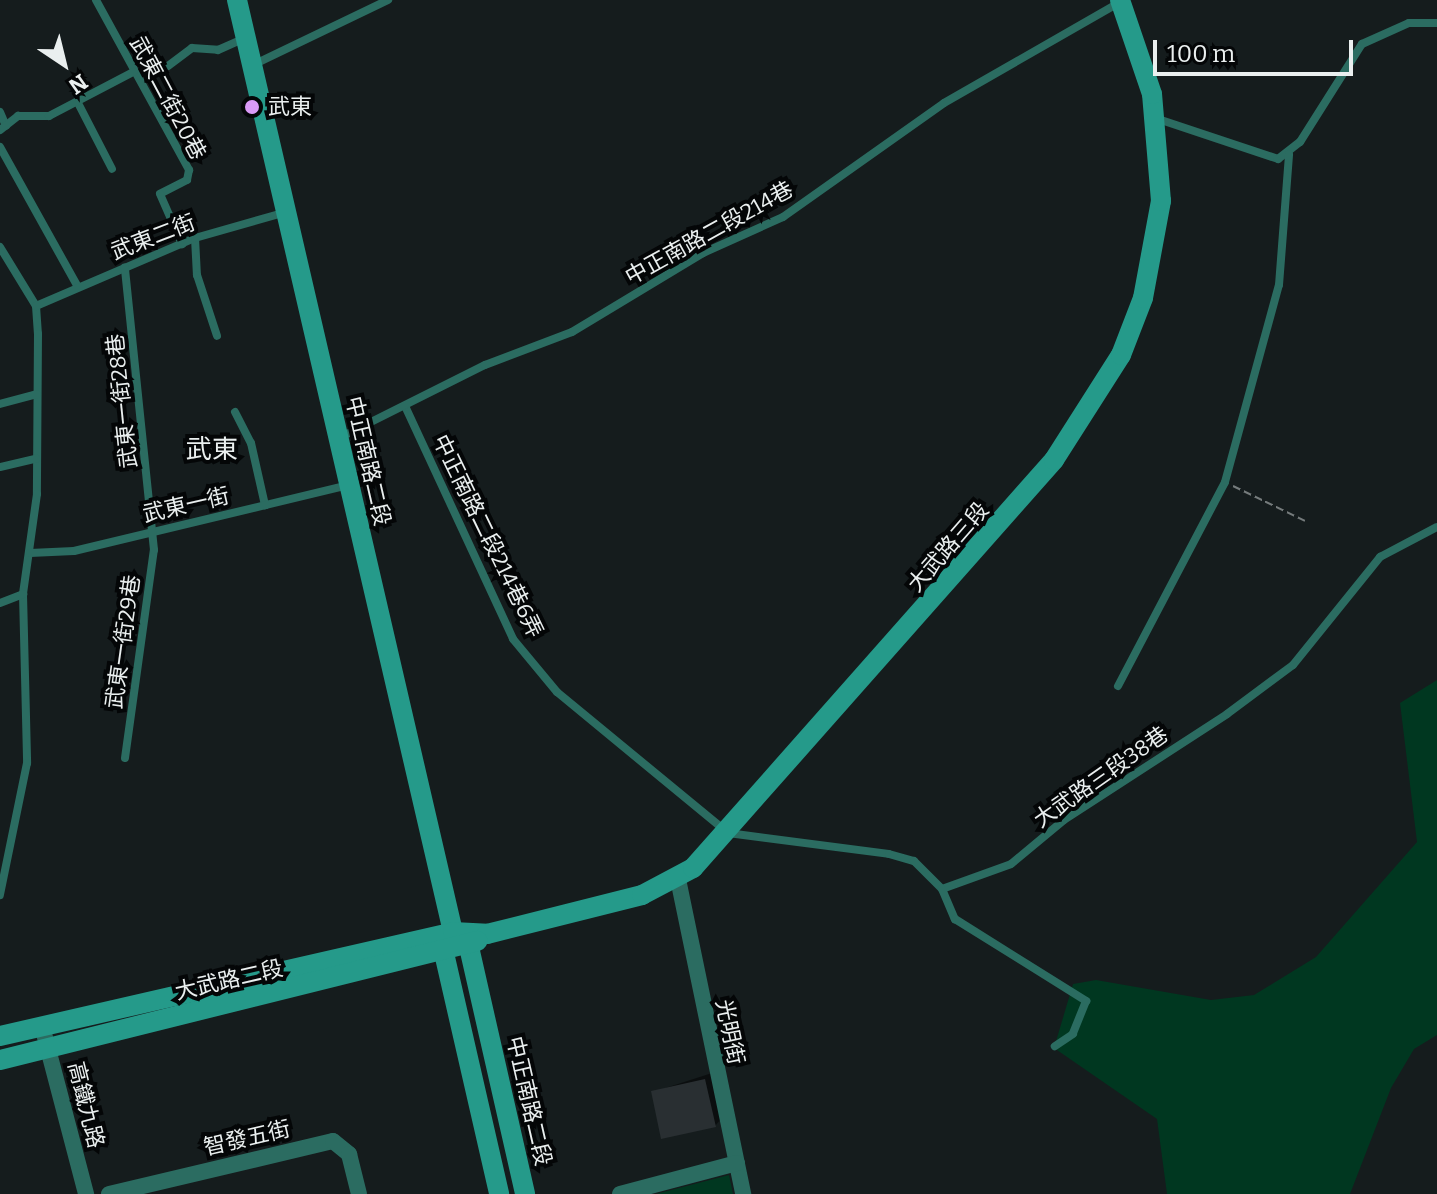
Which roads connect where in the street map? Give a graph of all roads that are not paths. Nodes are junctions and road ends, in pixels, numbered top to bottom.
1 (96, 0) edge
2 (237, 0) edge
3 (388, 0) edge
4 (1120, 1) edge
5 (1437, 23) edge
6 (246, 37) junction
7 (253, 65) junction
8 (168, 66) dead end
9 (133, 72) junction
10 (78, 103) junction
11 (0, 112) edge
12 (1155, 118) junction
13 (3, 128) edge
14 (0, 147) edge
15 (1289, 154) junction
16 (112, 169) dead end
17 (287, 212) junction
18 (195, 238) junction
19 (182, 244) junction
20 (0, 247) edge
21 (12, 265) junction
22 (125, 267) junction
23 (0, 271) edge
24 (78, 287) junction
25 (36, 306) junction
26 (217, 336) dead end
27 (37, 394) junction
28 (0, 404) edge
29 (405, 406) junction
30 (235, 412) dead end
31 (339, 438) junction
32 (36, 459) junction
33 (0, 467) edge
34 (349, 485) junction
35 (265, 505) junction
36 (1437, 527) edge
37 (154, 530) junction
38 (30, 553) junction
39 (23, 594) junction
40 (0, 603) edge
41 (1118, 686) dead end
42 (125, 758) dead end
43 (728, 833) junction
44 (678, 879) junction
45 (942, 889) junction
46 (0, 895) edge
47 (453, 932) junction
48 (487, 934) junction
49 (469, 947) junction
50 (444, 953) junction
51 (42, 1026) junction
52 (0, 1036) edge
53 (1055, 1046) dead end
54 (49, 1048) junction
55 (0, 1060) edge
56 (737, 1163) junction
57 (86, 1194) edge
58 (109, 1194) edge
59 (359, 1194) edge
60 (499, 1194) edge
61 (525, 1194) edge
62 (620, 1194) edge
63 (743, 1194) edge

1 - 9 lane, 武東二街20巷
2 - 6 street, 中正南路二段
3 - 7 lane
4 - 12 street, 大武路三段
4 - 29 lane, 中正南路二段214巷
5 - 15 lane
6 - 7 street, 中正南路二段
6 - 8 lane
7 - 17 street, 中正南路二段
9 - 10 lane
9 - 19 lane, 武東二街20巷
10 - 13 lane
10 - 16 lane
11 - 13 lane
12 - 15 lane
12 - 43 street, 大武路三段
14 - 24 lane
15 - 41 lane
17 - 18 lane, 武東二街
17 - 31 street, 中正南路二段
18 - 19 lane, 武東二街
18 - 26 lane
19 - 22 lane, 武東二街
20 - 21 lane
21 - 23 lane
21 - 25 lane
22 - 24 lane, 武東二街
22 - 37 lane, 武東一街28巷
24 - 25 lane, 武東二街
25 - 27 lane
27 - 28 lane
27 - 32 lane
29 - 31 lane, 中正南路二段214巷
29 - 43 lane, 中正南路二段214巷6弄
30 - 35 lane
31 - 34 street, 中正南路二段
32 - 33 lane
32 - 38 lane
34 - 35 lane, 武東一街
34 - 47 street, 中正南路二段
35 - 37 lane, 武東一街
36 - 45 lane, 大武路三段38巷
37 - 38 lane, 武東一街
37 - 42 lane, 武東一街29巷
38 - 39 lane
39 - 40 lane
39 - 46 lane
43 - 44 street, 大武路三段
43 - 45 lane
44 - 48 street, 大武路三段
44 - 56 street, 光明街
45 - 53 lane
47 - 48 street, 大武路三段
47 - 49 street
47 - 50 street
47 - 51 street, 大武路二段
48 - 49 street, 大武路三段
49 - 50 street, 大武路二段
49 - 61 street, 中正南路二段
50 - 54 street, 大武路二段
50 - 60 street
51 - 52 street, 大武路二段
51 - 54 street, 高鐵九路
54 - 55 street, 大武路二段
54 - 57 street, 高鐵九路
56 - 62 street
56 - 63 street, 光明街
58 - 59 street, 智發五街

